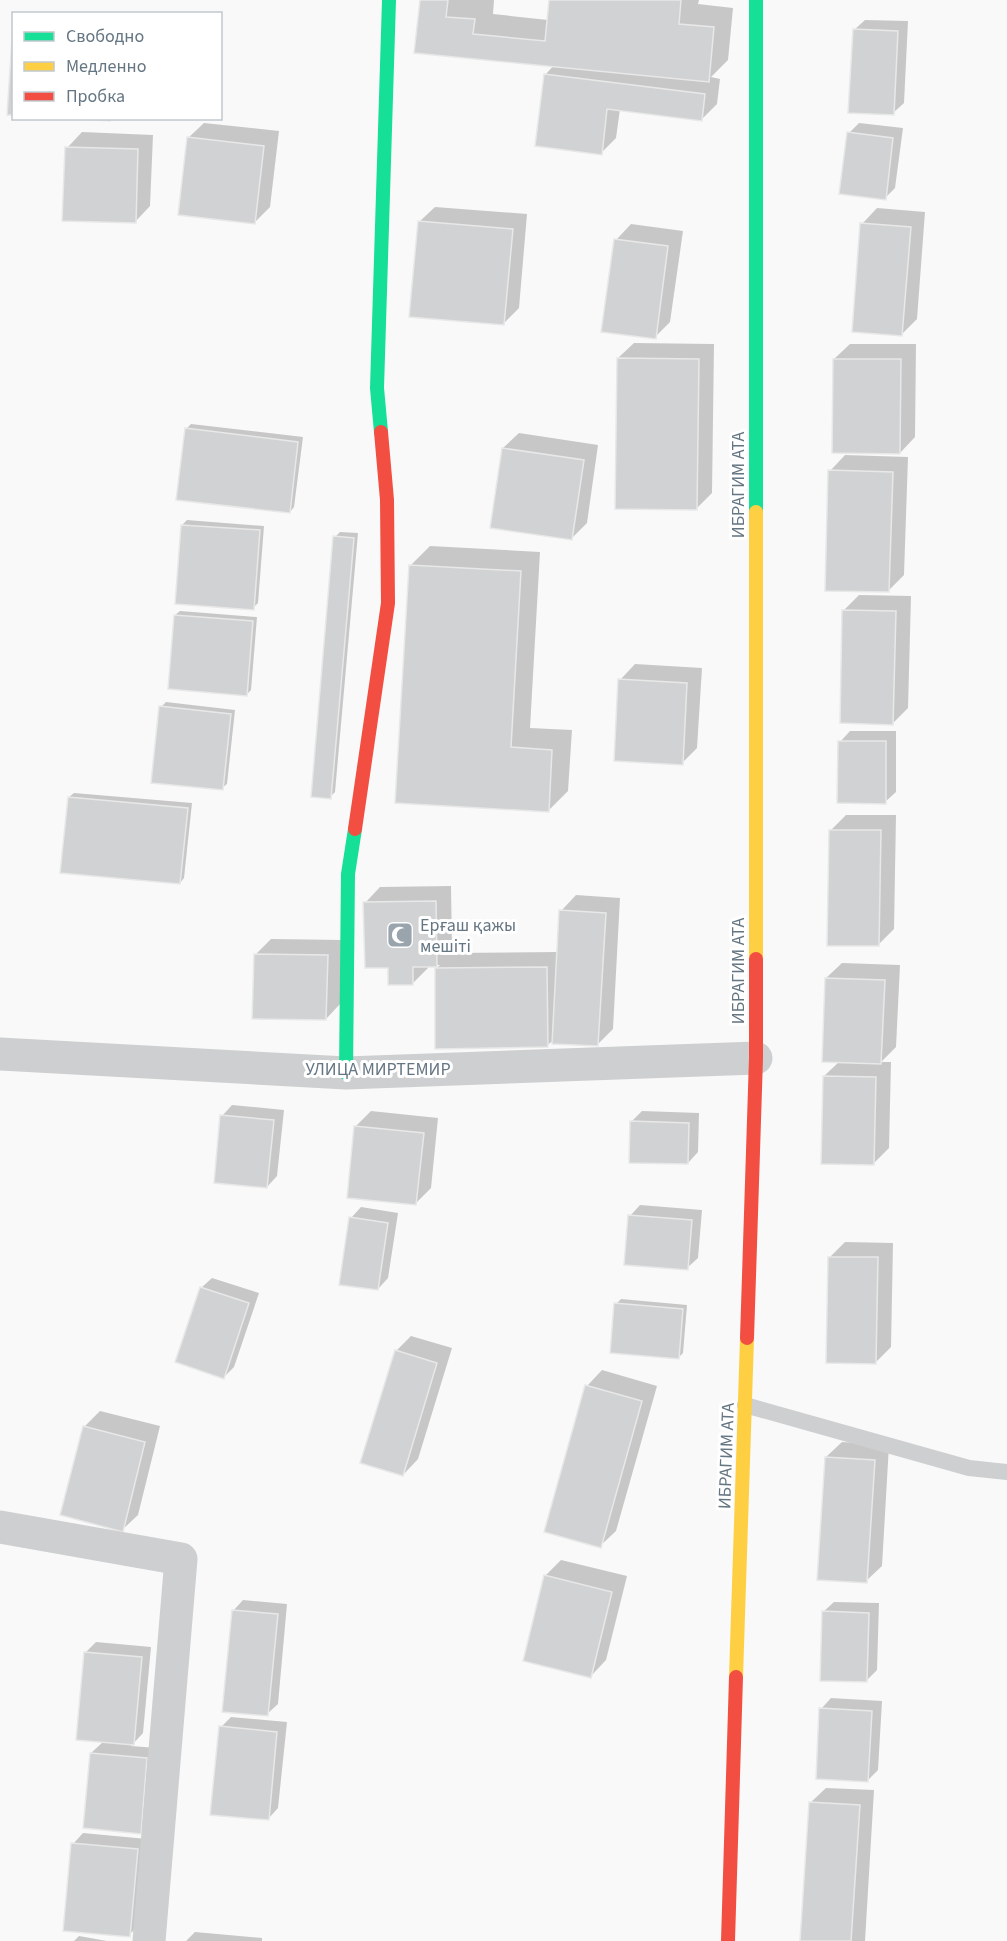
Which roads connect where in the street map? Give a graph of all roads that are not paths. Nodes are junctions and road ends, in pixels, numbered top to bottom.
1 (388, 0) edge
2 (756, 0) edge
3 (0, 1054) edge
4 (756, 1058) junction
5 (346, 1073) junction
6 (745, 1405) junction
7 (1007, 1472) edge
8 (0, 1527) edge
9 (148, 1941) edge
10 (728, 1941) edge

1 - 5 street
2 - 4 street, ИБРАГИМ АТА
3 - 5 street, УЛИЦА МИРТЕМИР
4 - 5 street, УЛИЦА МИРТЕМИР
4 - 6 street, ИБРАГИМ АТА
6 - 7 lane
6 - 10 street, ИБРАГИМ АТА
8 - 9 street

